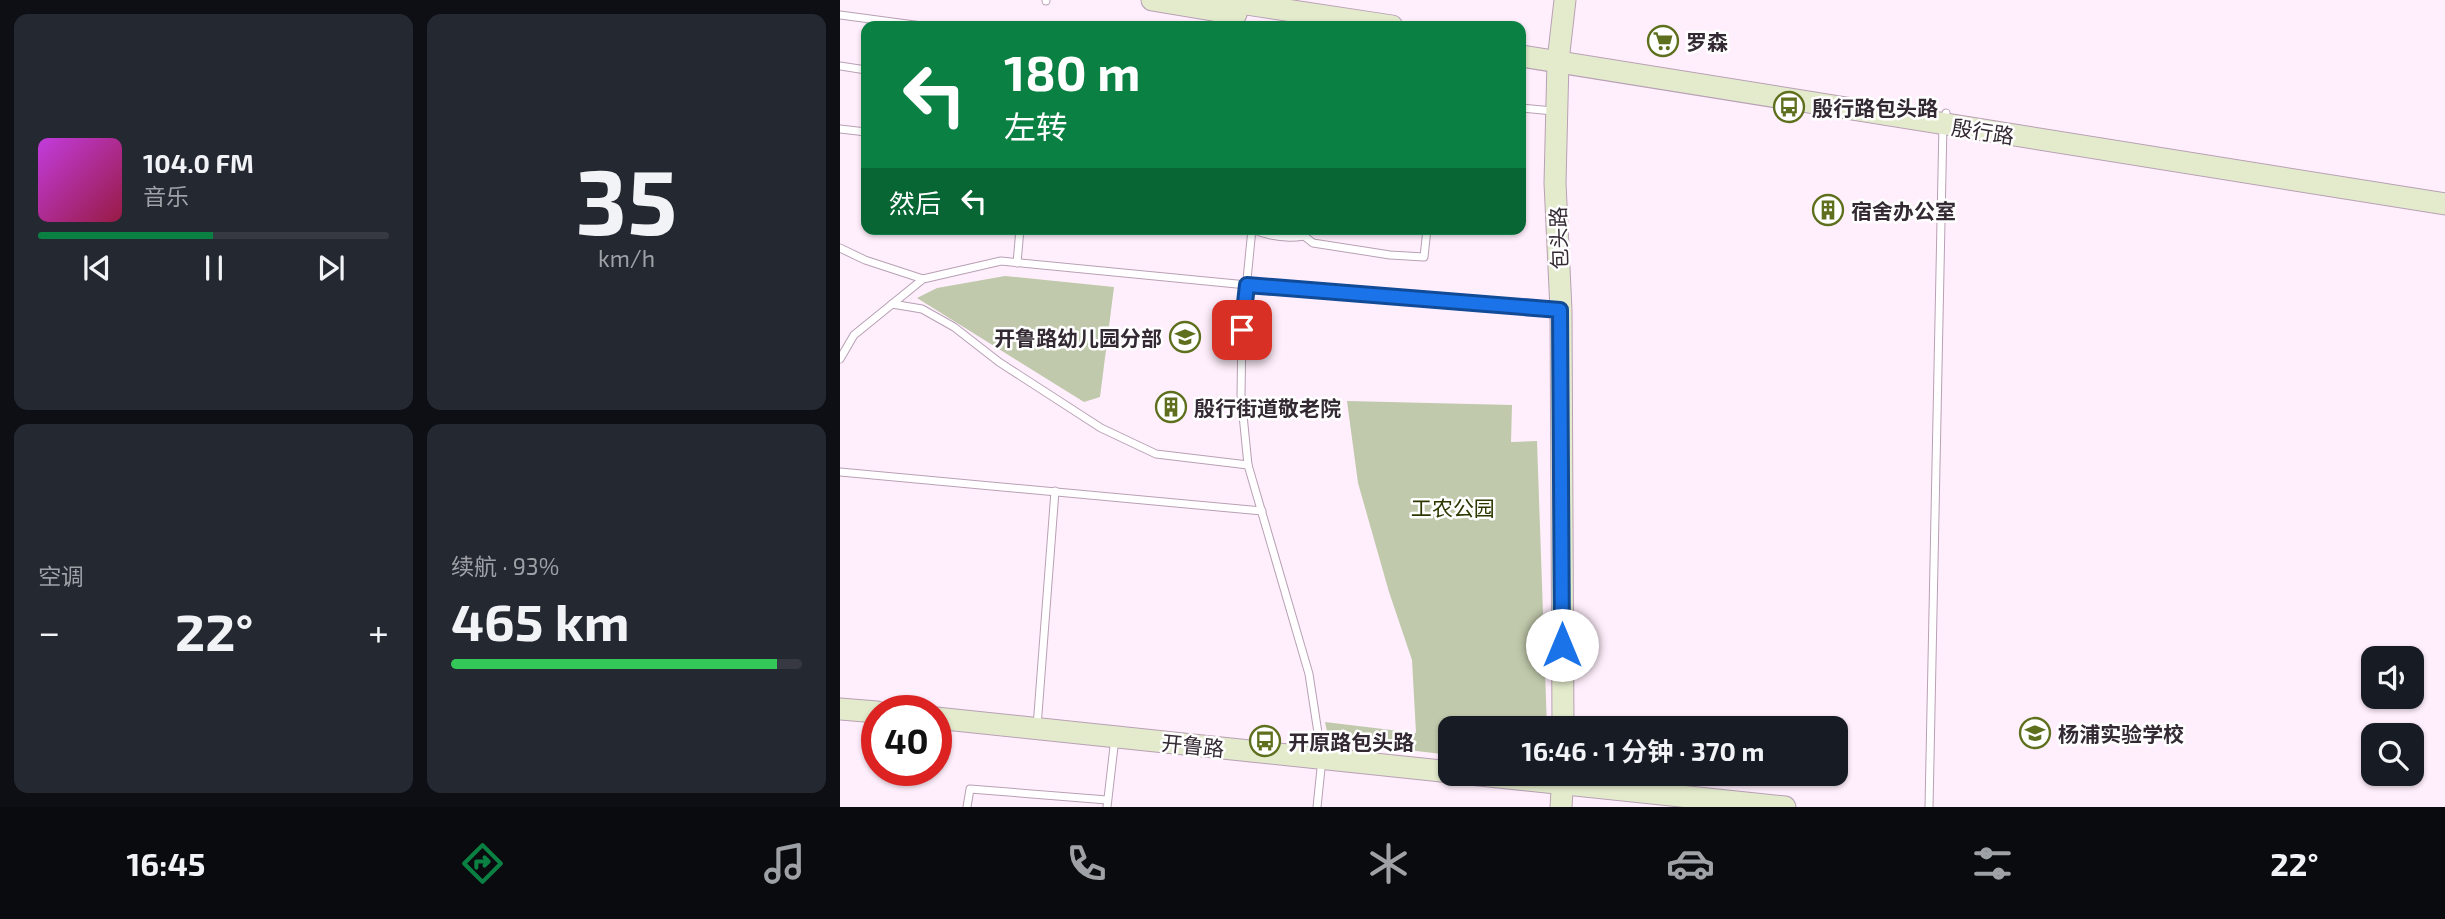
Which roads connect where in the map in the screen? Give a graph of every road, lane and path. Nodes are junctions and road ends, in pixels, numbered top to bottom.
1 (1152, 0) edge
2 (1220, 0) edge
3 (1565, 0) edge
4 (840, 15) edge
5 (885, 21) edge
6 (1279, 21) edge
7 (1324, 21) edge
8 (1526, 45) edge
9 (1559, 55) junction
10 (1526, 56) edge
11 (840, 66) edge
12 (861, 69) edge
13 (1526, 109) edge
14 (1557, 112) junction
15 (1944, 119) junction
16 (840, 129) edge
17 (861, 131) edge
18 (2445, 191) edge
19 (2445, 204) edge
20 (1019, 235) edge
21 (1251, 235) edge
22 (1271, 235) edge
23 (1290, 235) edge
24 (1306, 235) edge
25 (1426, 235) edge
26 (840, 248) edge
27 (1017, 263) junction
28 (923, 279) junction
29 (1247, 285) junction
30 (892, 304) junction
31 (1560, 310) junction
32 (840, 359) edge
33 (1248, 465) junction
34 (840, 472) edge
35 (1055, 491) junction
36 (1262, 511) junction
37 (840, 709) edge
38 (861, 711) edge
39 (1563, 716) edge
40 (952, 719) edge
41 (1037, 727) junction
42 (1115, 737) junction
43 (1322, 759) junction
44 (1438, 771) edge
45 (1562, 786) edge
46 (1624, 786) edge
47 (1107, 804) edge
48 (967, 807) edge
49 (1317, 807) edge
50 (1561, 807) edge
51 (1785, 807) edge
52 (1929, 807) edge

1 - 6 main road
2 - 7 main road
3 - 9 main road, 包头路
4 - 5 lane
8 - 9 main road, 殷行路
9 - 10 main road, 殷行路
9 - 14 main road, 包头路
9 - 15 main road, 殷行路
11 - 12 lane
13 - 14 lane
14 - 31 main road, 包头路
15 - 18 main road, 殷行路
15 - 19 main road, 殷行路
15 - 52 lane
16 - 17 lane
20 - 27 lane
21 - 29 lane
22 - 23 lane
24 - 25 lane
26 - 28 lane
27 - 28 lane
27 - 29 lane
28 - 30 lane
29 - 31 lane
29 - 33 lane
30 - 32 lane
30 - 33 lane
31 - 39 main road, 包头路
33 - 36 lane
34 - 35 lane
35 - 36 lane
35 - 41 lane
36 - 43 lane
37 - 38 main road
40 - 41 main road, 开鲁路
41 - 42 main road, 开鲁路
42 - 43 main road, 开鲁路
42 - 47 lane
43 - 44 main road, 开鲁路
43 - 49 lane
45 - 50 main road
46 - 51 main road
47 - 48 lane

